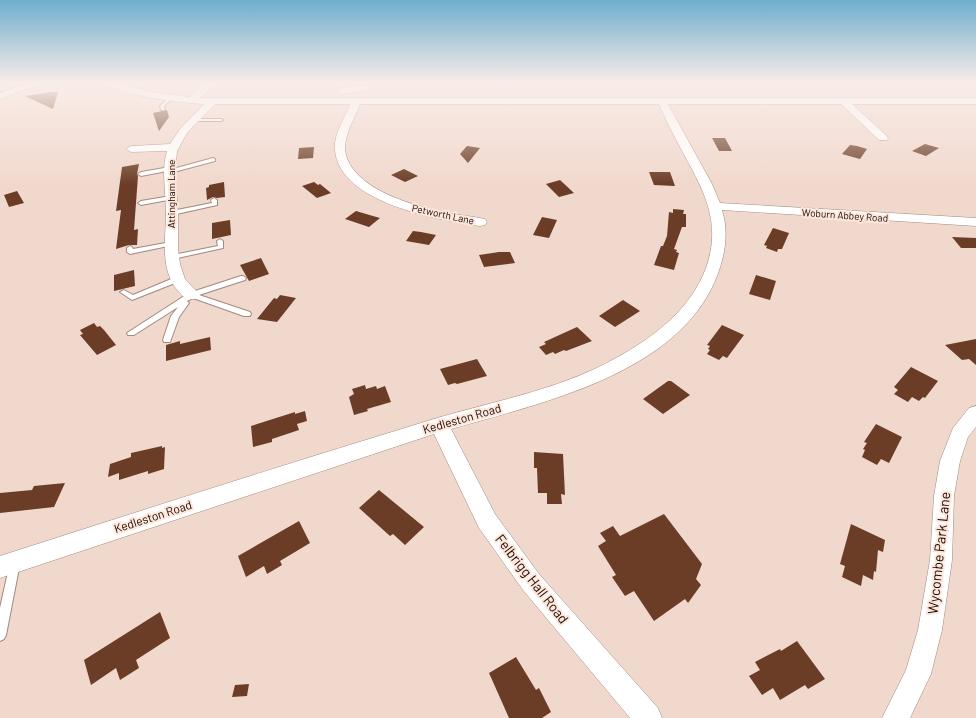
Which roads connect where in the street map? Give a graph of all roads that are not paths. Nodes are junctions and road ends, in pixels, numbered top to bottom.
1 (197, 117) edge
2 (350, 117) edge
3 (670, 117) edge
4 (860, 117) edge
5 (194, 120) junction
6 (221, 120) dead end
7 (883, 138) dead end
8 (174, 148) junction
9 (131, 150) dead end
10 (212, 160) dead end
11 (170, 170) junction
12 (141, 174) dead end
13 (171, 198) junction
14 (214, 200) dead end
15 (141, 203) dead end
16 (715, 206) junction
17 (172, 213) junction
18 (480, 222) dead end
19 (976, 222) edge
20 (220, 241) dead end
21 (171, 244) junction
22 (130, 248) dead end
23 (173, 258) junction
24 (243, 278) dead end
25 (178, 279) junction
26 (124, 292) dead end
27 (192, 295) junction
28 (247, 314) dead end
29 (131, 334) dead end
30 (167, 340) dead end
31 (976, 413) edge
32 (439, 425) junction
33 (8, 565) edge
34 (0, 635) edge
35 (648, 718) edge
36 (896, 718) edge

1 - 5 street, Attingham Lane
2 - 18 street, Petworth Lane
3 - 16 street, Kedleston Road
4 - 7 street
5 - 6 lane
5 - 8 street, Attingham Lane
8 - 9 street
8 - 11 street, Attingham Lane
10 - 11 lane
11 - 12 lane
11 - 13 street, Attingham Lane
13 - 15 lane
13 - 17 street, Attingham Lane
14 - 17 lane
16 - 19 street, Woburn Abbey Road
16 - 32 street, Kedleston Road
17 - 21 street, Attingham Lane
20 - 23 lane
21 - 22 lane
21 - 23 street, Attingham Lane
23 - 25 street, Attingham Lane
24 - 27 lane
25 - 26 lane
25 - 27 street, Attingham Lane
27 - 28 lane
27 - 29 lane
27 - 30 lane
31 - 36 street, Wycombe Park Lane
32 - 33 street, Kedleston Road
32 - 35 street, Felbrigg Hall Road
33 - 34 lane

